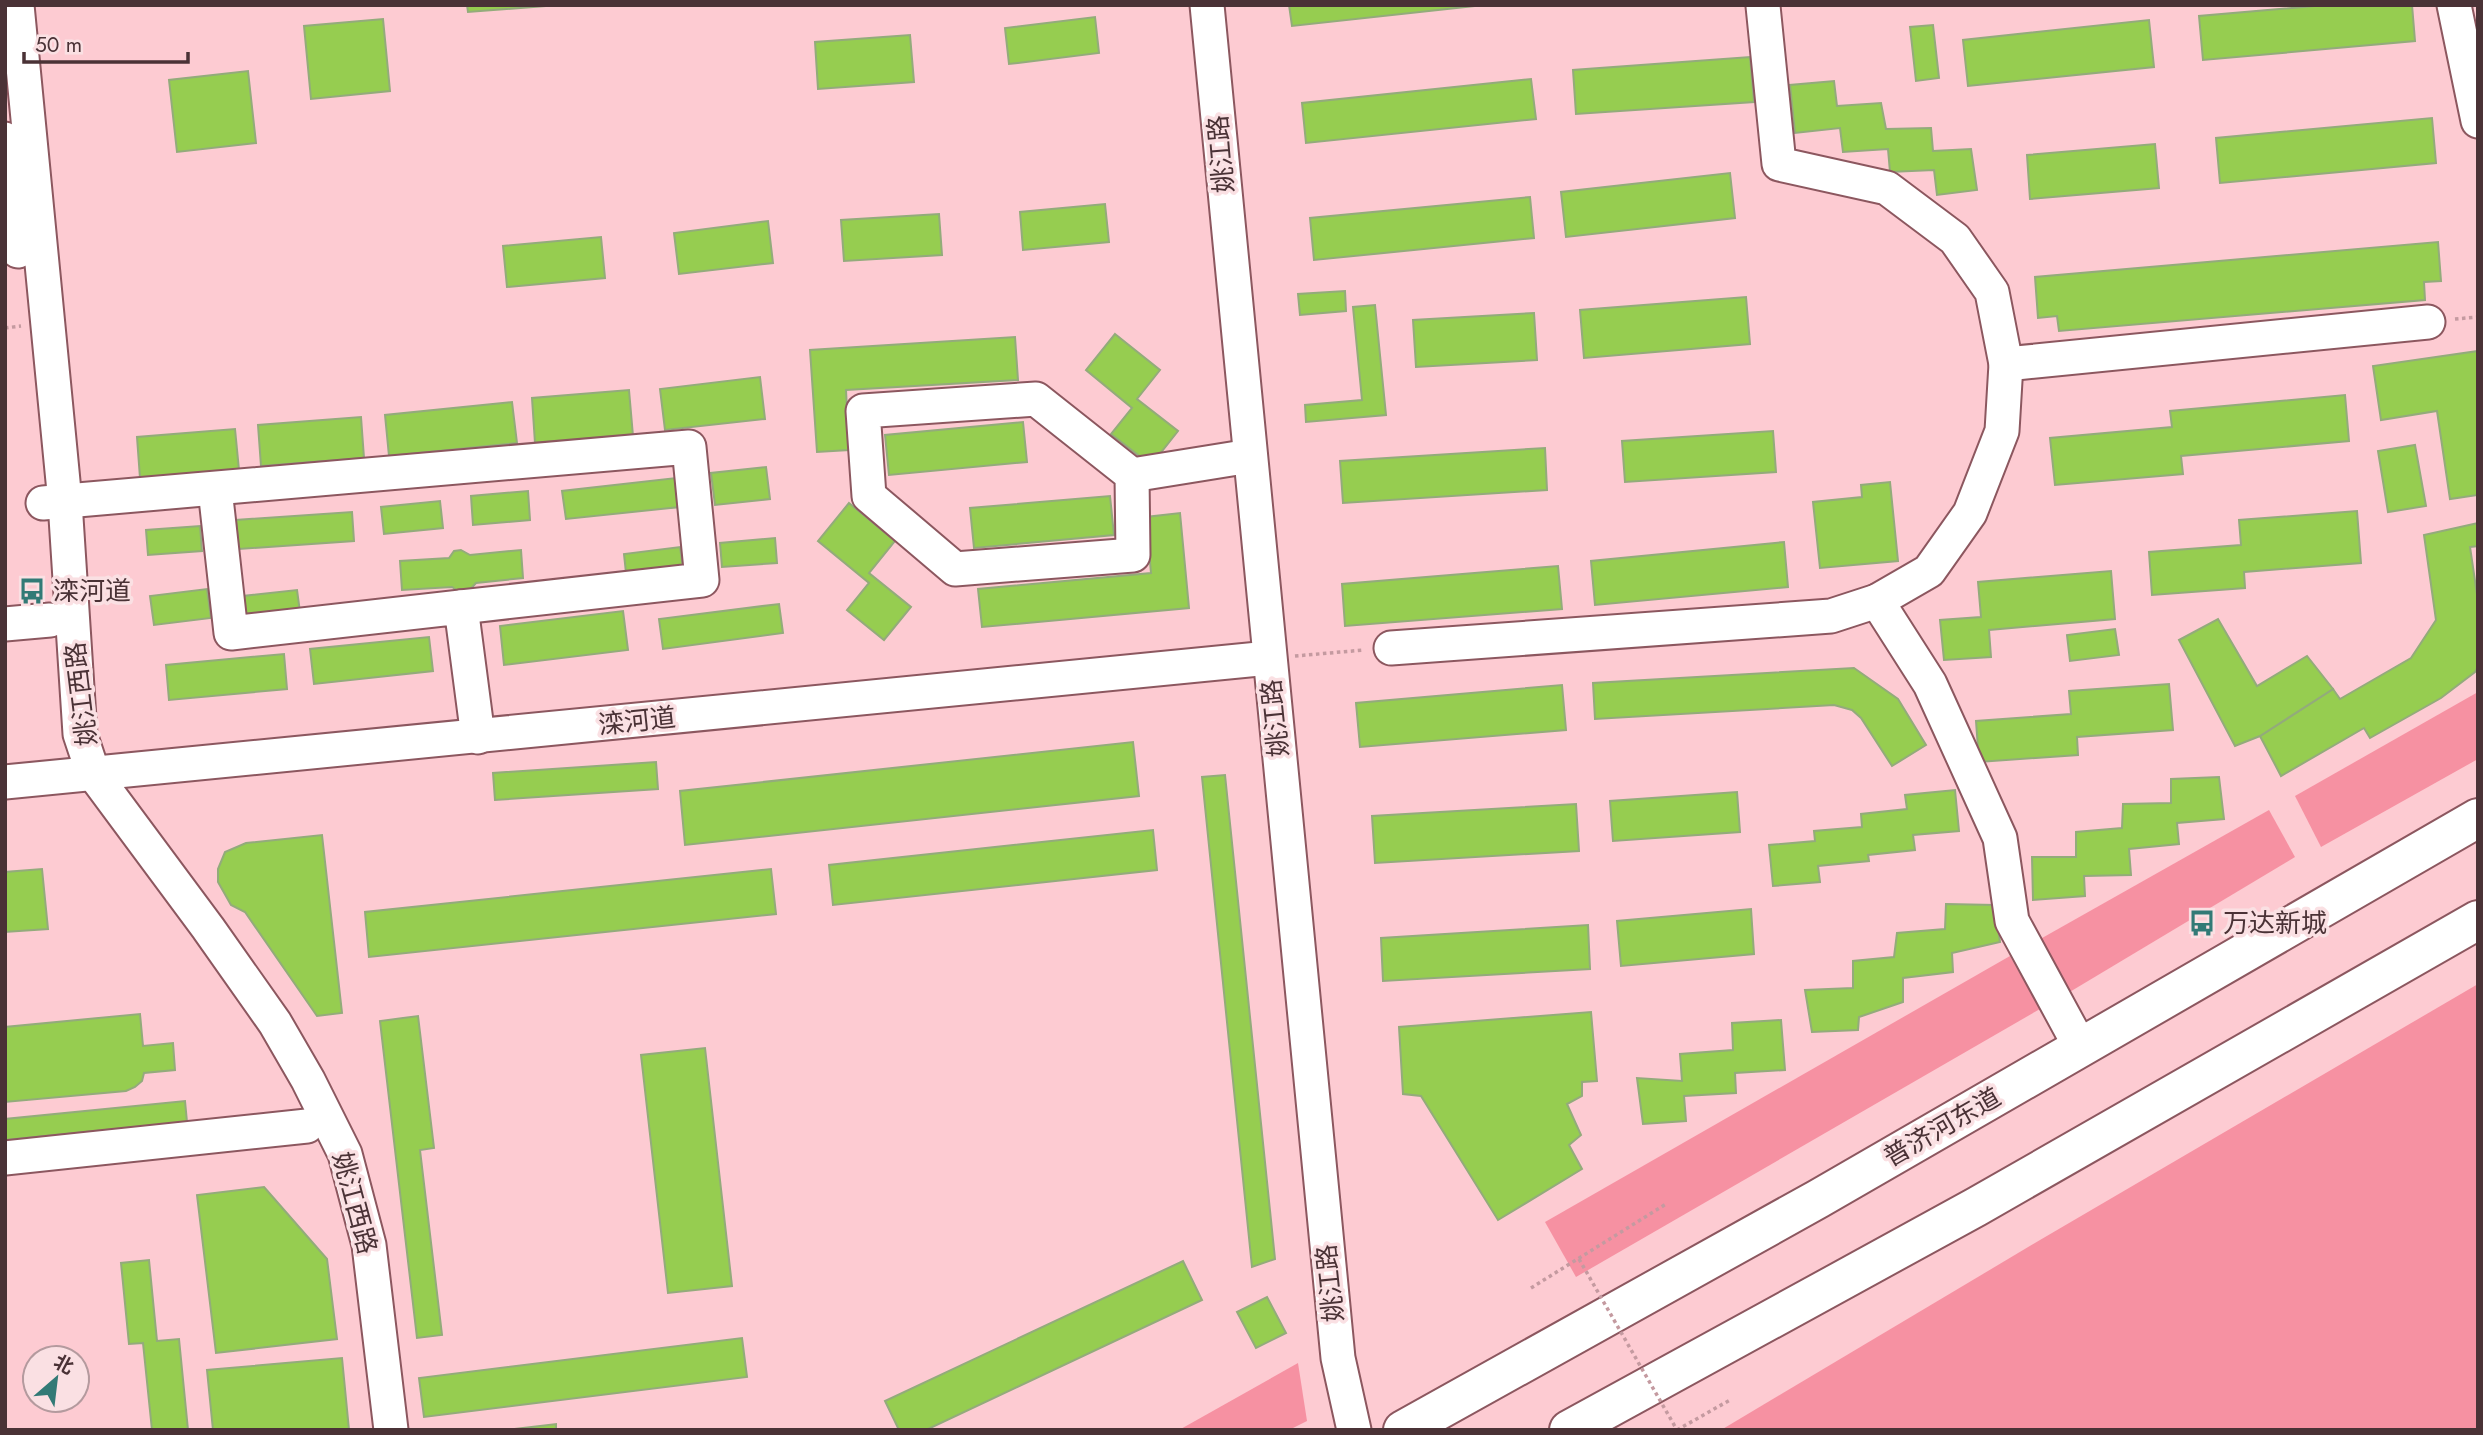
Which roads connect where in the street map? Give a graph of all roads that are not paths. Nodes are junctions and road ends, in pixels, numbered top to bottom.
1 (17, 5) edge
2 (1207, 5) edge
3 (2454, 5) edge
4 (2472, 5) edge
5 (1763, 6) edge
6 (2478, 36) edge
7 (2478, 121) edge
8 (5, 139) edge
9 (2428, 322) dead end
10 (16, 327) edge
11 (2006, 364) junction
12 (1250, 456) junction
13 (1132, 475) junction
14 (215, 489) junction
15 (54, 502) junction
16 (1877, 601) junction
17 (461, 607) junction
18 (50, 620) junction
19 (5, 624) edge
20 (1391, 648) road end
21 (1269, 658) junction
22 (478, 737) junction
23 (84, 774) junction
24 (5, 782) edge
25 (2478, 818) edge
26 (2478, 920) edge
27 (2081, 1048) junction
28 (307, 1126) junction
29 (5, 1158) edge
30 (370, 1430) edge
31 (391, 1430) edge
32 (1354, 1430) edge
33 (1403, 1430) edge
34 (1569, 1430) edge

1 - 15 street, 姚江西路
2 - 12 street, 姚江路
3 - 7 street
4 - 6 street
5 - 11 street
8 - 10 street, 姚江西路
9 - 11 street
10 - 15 street, 姚江西路
11 - 16 street
12 - 13 street
12 - 21 street, 姚江路
13 - 13 street
14 - 15 street
14 - 17 street
14 - 17 street
15 - 18 street, 姚江西路
15 - 23 street, 姚江西路
16 - 20 street
16 - 27 street
17 - 22 street
18 - 19 street
18 - 23 street, 姚江西路
21 - 22 street, 滦河道
21 - 32 street, 姚江路
22 - 23 street, 滦河道
23 - 24 street, 滦河道
23 - 28 street, 姚江西路
23 - 31 street, 姚江西路
25 - 27 main road, 普济河东道
26 - 34 main road
27 - 33 main road, 普济河东道
28 - 29 street
28 - 30 street, 姚江西路

